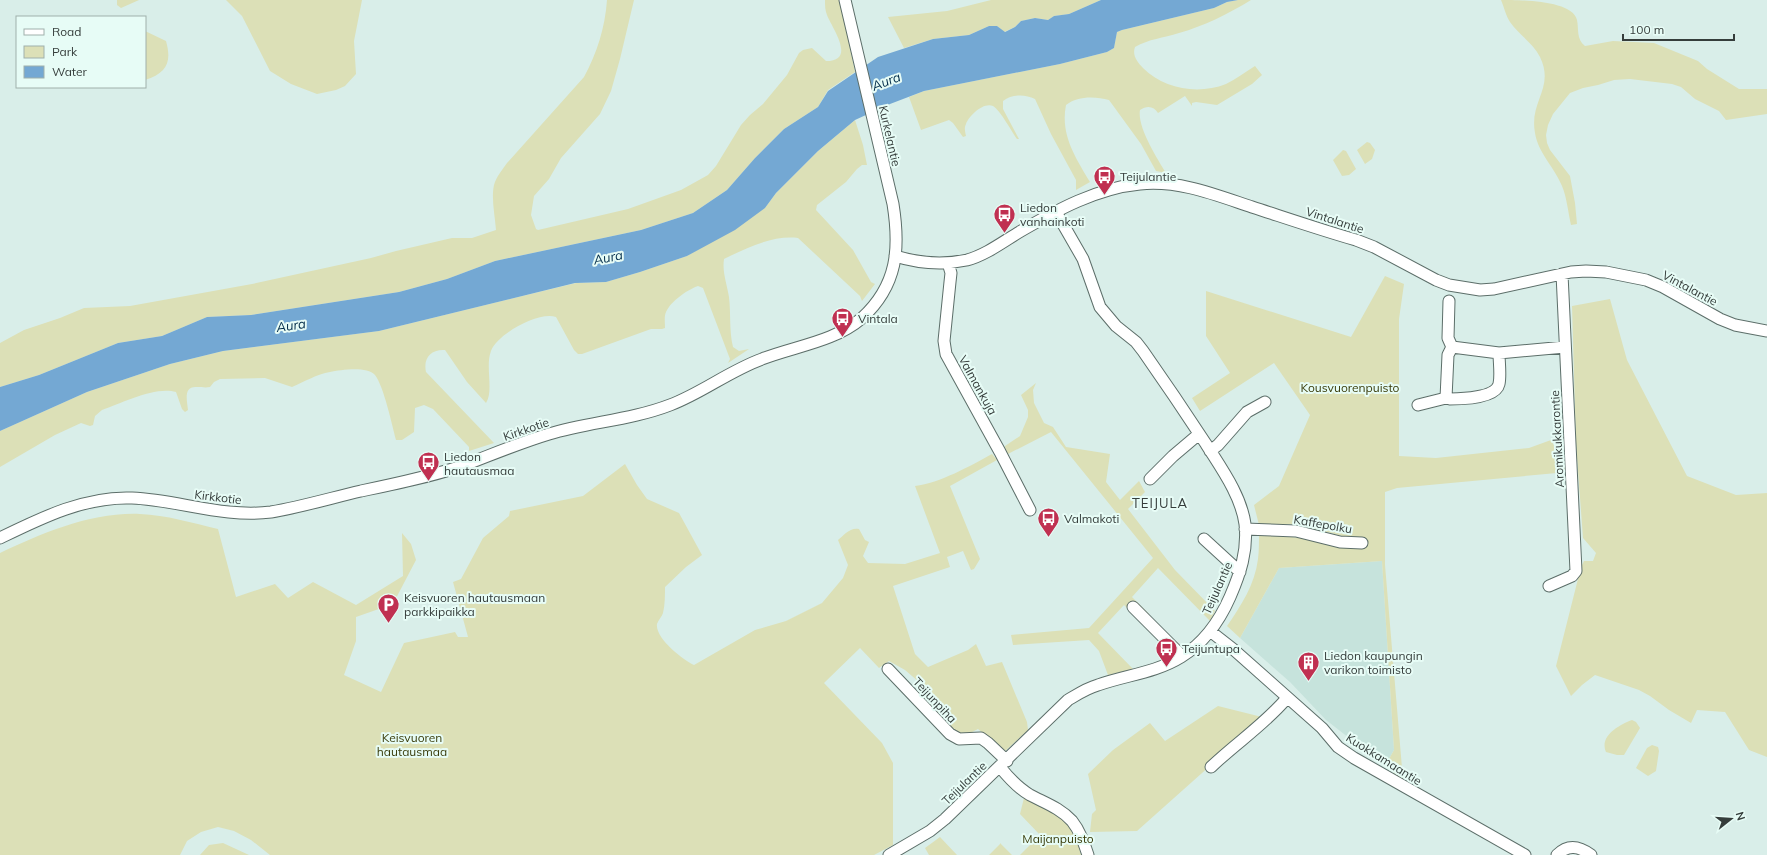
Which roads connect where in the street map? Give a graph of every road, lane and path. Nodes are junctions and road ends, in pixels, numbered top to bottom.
1 (845, 0) edge
2 (1056, 212) junction
3 (895, 256) junction
4 (948, 263) junction
5 (1562, 274) junction
6 (1449, 301) dead end
7 (1767, 331) edge
8 (1452, 347) junction
9 (1565, 347) junction
10 (1499, 352) junction
11 (1446, 398) junction
12 (1265, 402) dead end
13 (1418, 405) dead end
14 (1200, 434) junction
15 (1210, 451) junction
16 (1150, 479) dead end
17 (1030, 510) dead end
18 (1250, 529) junction
19 (0, 538) edge
20 (1204, 539) dead end
21 (1362, 543) dead end
22 (1240, 572) junction
23 (1549, 586) dead end
24 (1133, 607) dead end
25 (1210, 631) junction
26 (1182, 656) junction
27 (888, 669) dead end
28 (1287, 698) junction
29 (1003, 764) junction
30 (1211, 767) dead end
31 (889, 855) edge
32 (1088, 855) edge
33 (1525, 855) edge
34 (1556, 855) edge
35 (1591, 855) edge

1 - 3 street, Kurkelantie
2 - 4 street, Vintalantie
2 - 5 street, Vintalantie
2 - 14 street, Teijulantie
3 - 4 street, Vintalantie
3 - 19 street, Kirkkotie
4 - 17 street, Valmankuja
5 - 7 street, Vintalantie
5 - 9 street, Aromikukkarontie
6 - 8 street
8 - 10 street
8 - 11 street
9 - 10 street
9 - 23 street, Aromikukkarontie
10 - 11 street
11 - 13 street
12 - 15 street
14 - 15 street, Teijulantie
14 - 16 street
15 - 18 street, Teijulantie
18 - 21 street, Kaffepolku
18 - 22 street, Teijulantie
20 - 22 street
22 - 25 street, Teijulantie
24 - 26 street
25 - 26 street, Teijulantie
25 - 28 street, Kuokkamaantie
26 - 29 street, Teijulantie
27 - 29 street, Teijunpiha
28 - 30 street
28 - 33 street, Kuokkamaantie
29 - 31 street, Teijulantie
29 - 32 street, Teijunpiha
34 - 35 street

